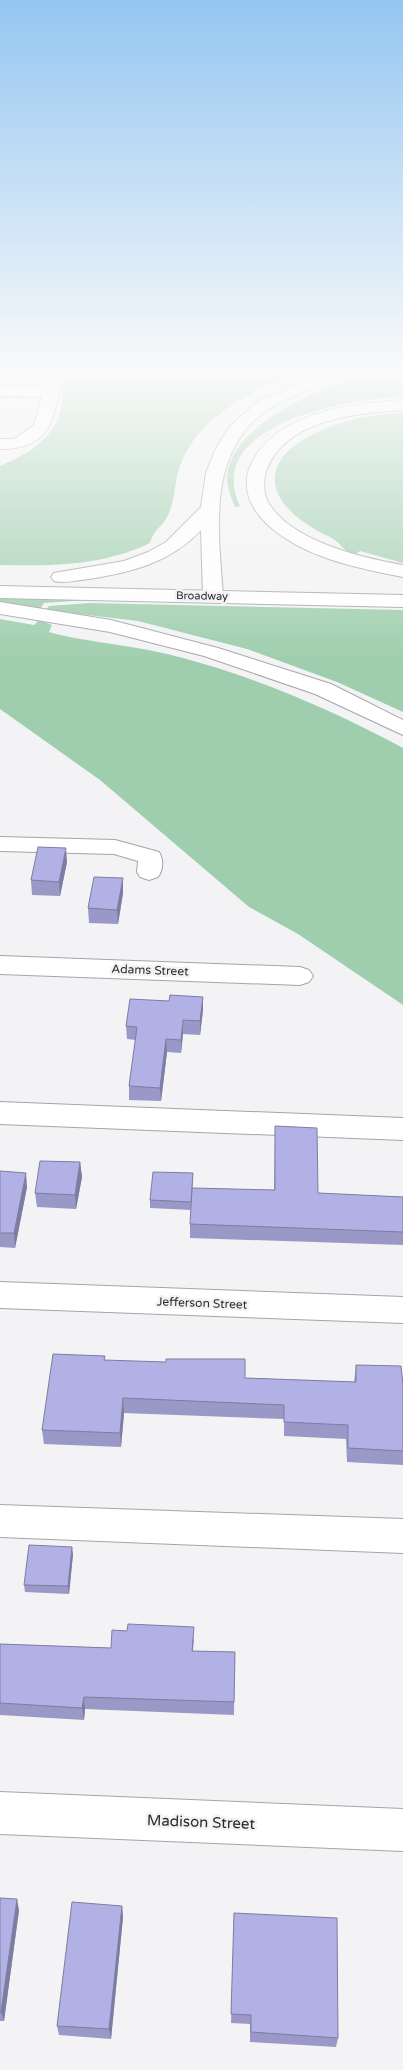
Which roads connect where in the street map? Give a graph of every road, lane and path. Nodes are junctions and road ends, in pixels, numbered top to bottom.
1 (214, 472) edge
2 (257, 472) edge
3 (210, 508) junction
4 (403, 571) edge
5 (0, 576) edge
6 (62, 577) junction
7 (403, 582) edge
8 (212, 588) junction
9 (0, 592) edge
10 (403, 601) edge
11 (0, 608) edge
12 (403, 728) edge
13 (0, 844) edge
14 (149, 872) dead end
15 (0, 965) edge
16 (300, 976) dead end
17 (0, 1113) edge
18 (403, 1129) edge
19 (0, 1295) edge
20 (403, 1310) edge
21 (0, 1521) edge
22 (403, 1536) edge
23 (0, 1813) edge
24 (403, 1830) edge

1 - 3 main road
2 - 4 main road
3 - 6 main road
3 - 8 main road
5 - 6 main road, Broadway
6 - 8 main road, Broadway
7 - 8 main road, Broadway
8 - 9 main road, Broadway
8 - 10 main road, Broadway
11 - 12 main road
13 - 14 main road
15 - 16 main road, Adams Street
17 - 18 main road
19 - 20 main road, Jefferson Street
21 - 22 main road
23 - 24 main road, Madison Street

